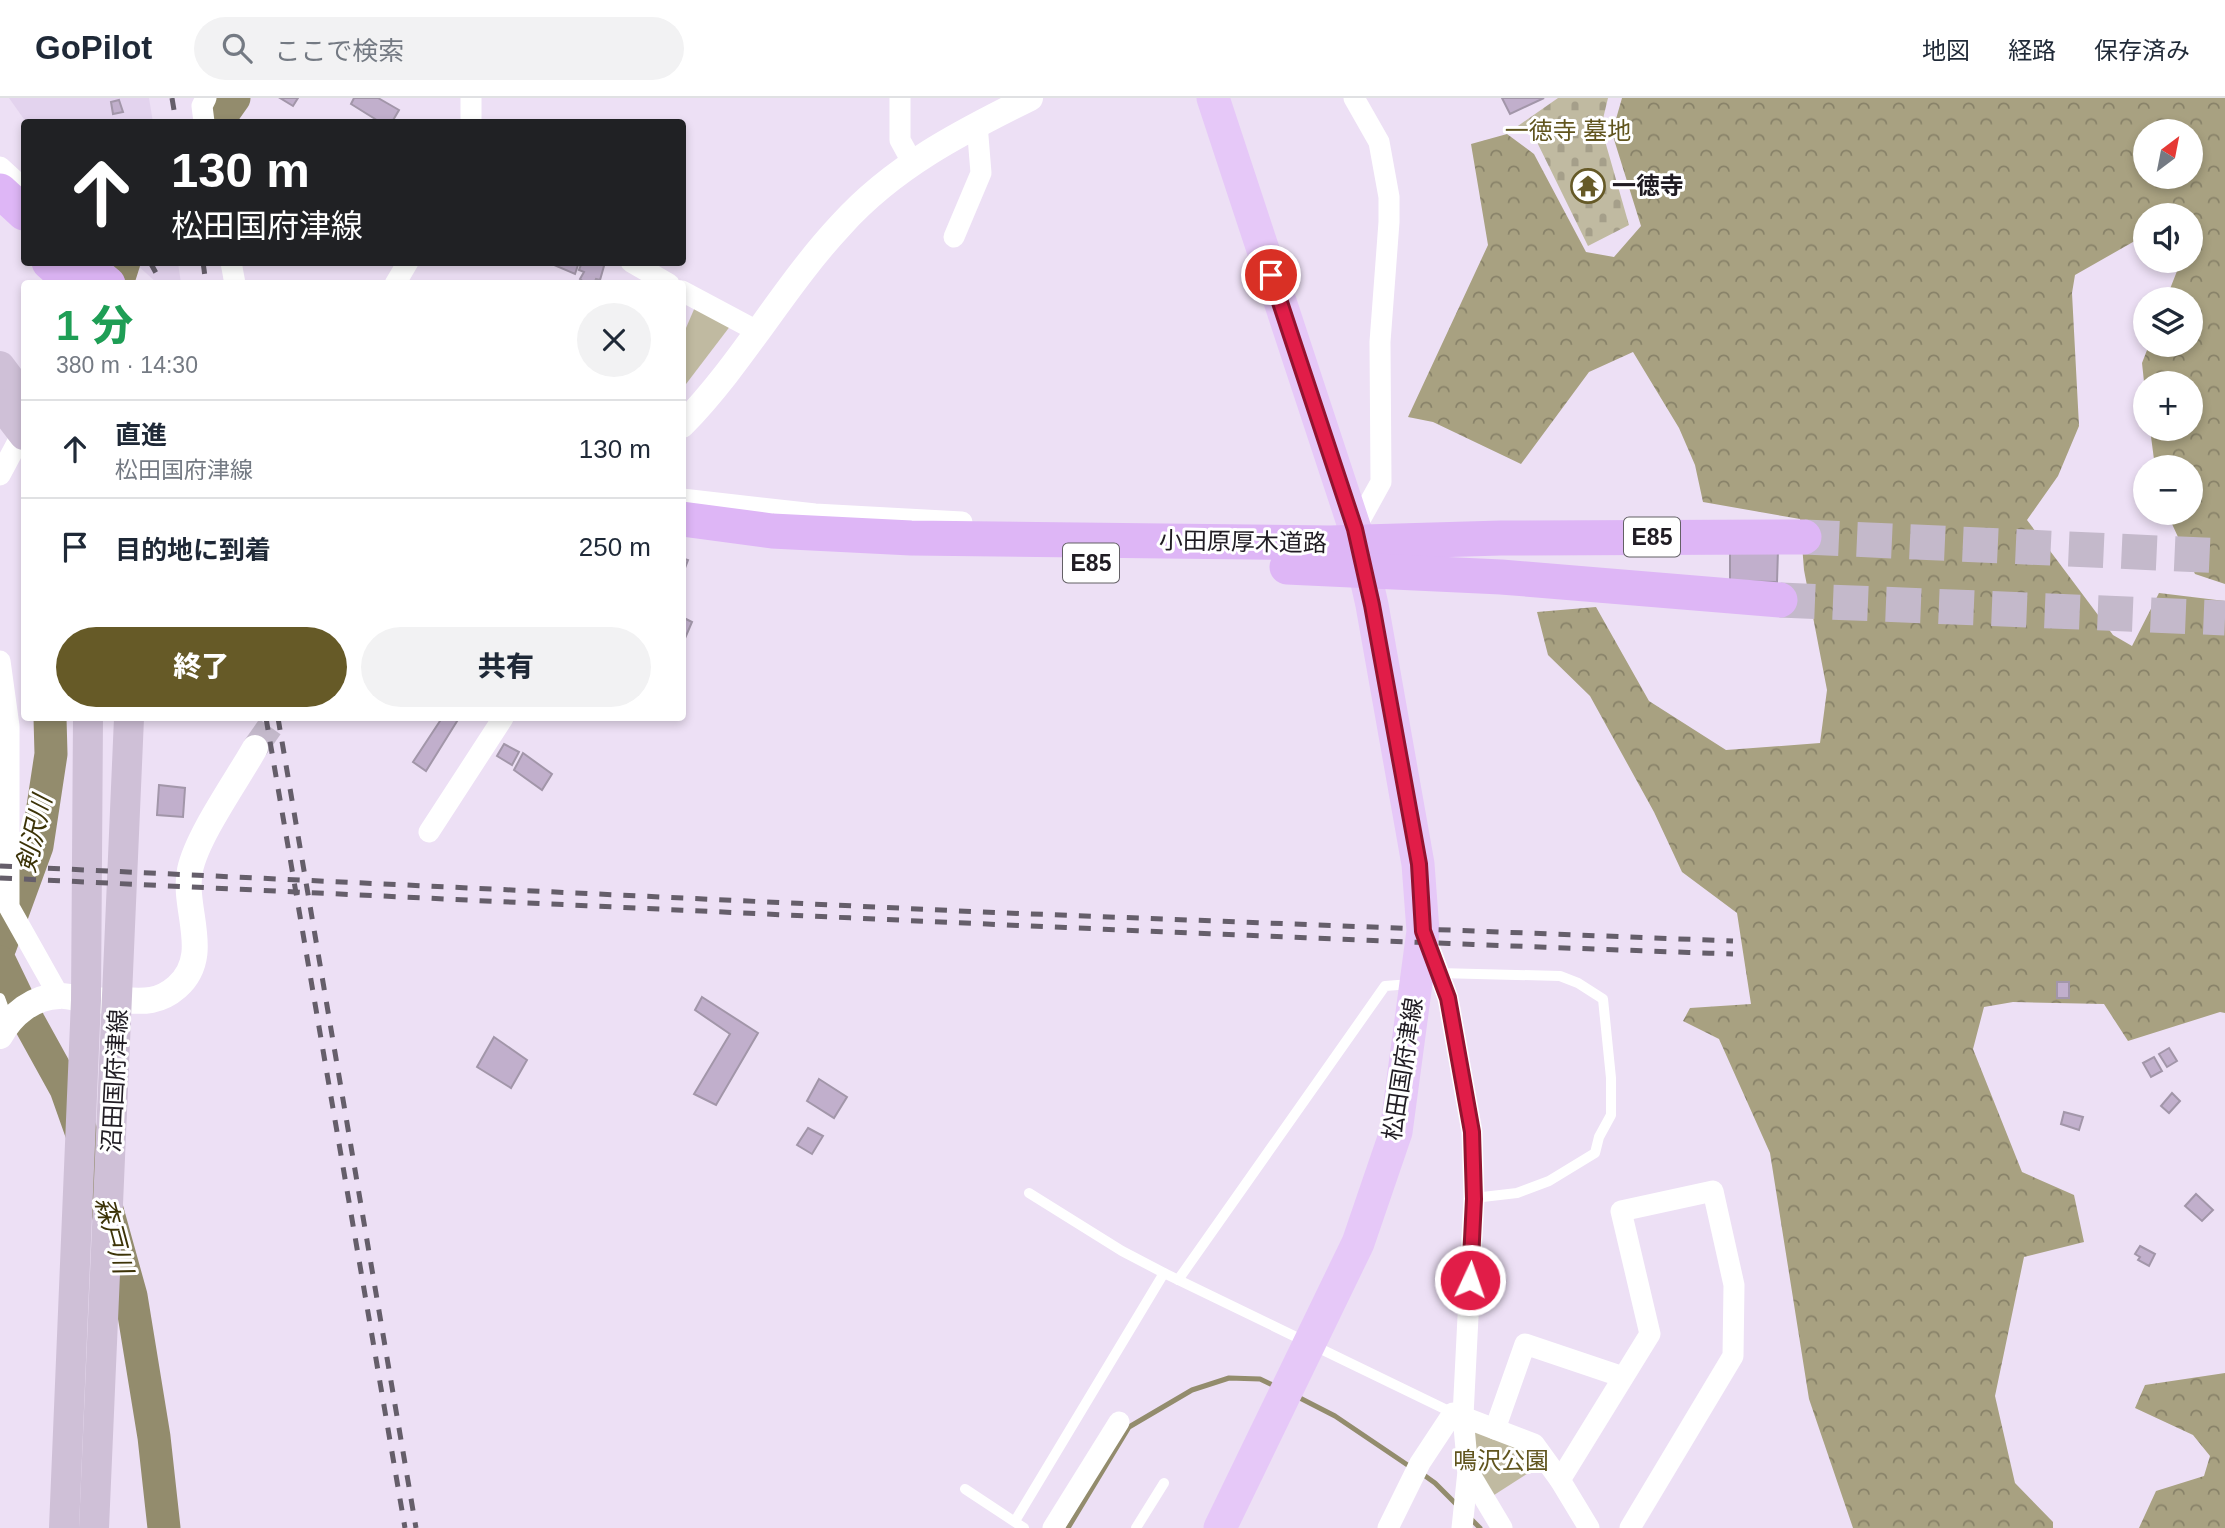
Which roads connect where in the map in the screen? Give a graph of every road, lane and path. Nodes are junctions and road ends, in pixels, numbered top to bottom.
1 (206, 98) edge
2 (471, 98) edge
3 (900, 98) edge
4 (1030, 98) edge
5 (1213, 98) edge
6 (1354, 98) edge
7 (204, 119) edge
8 (471, 119) edge
9 (977, 124) junction
10 (912, 162) junction
11 (0, 167) edge
12 (21, 186) edge
13 (0, 191) edge
14 (21, 210) edge
15 (0, 220) edge
16 (954, 237) dead end
17 (21, 238) edge
18 (54, 266) edge
19 (85, 266) edge
20 (638, 266) edge
21 (69, 280) edge
22 (103, 280) edge
23 (662, 280) edge
24 (686, 293) edge
25 (757, 331) junction
26 (0, 366) edge
27 (21, 394) edge
28 (0, 404) edge
29 (686, 421) edge
30 (21, 430) edge
31 (21, 439) edge
32 (0, 475) edge
33 (686, 499) edge
34 (686, 520) edge
35 (1355, 529) junction
36 (1804, 537) tunnel mouth
37 (686, 541) edge
38 (1780, 600) tunnel mouth
39 (0, 662) edge
40 (88, 721) edge
41 (129, 721) edge
42 (501, 721) edge
43 (255, 748) tunnel mouth
44 (429, 832) dead end
45 (5, 906) edge
46 (1427, 978) junction
47 (73, 998) junction
48 (118, 1000) junction
49 (3, 1018) edge
50 (1029, 1193) dead end
51 (1474, 1199) junction
52 (1164, 1273) junction
53 (1178, 1280) junction
54 (1309, 1342) junction
55 (1623, 1377) junction
56 (1458, 1415) junction
57 (1119, 1422) dead end
58 (1495, 1429) junction
59 (1468, 1471) junction
60 (1560, 1480) junction
61 (1164, 1483) dead end
62 (965, 1489) dead end
63 (1019, 1524) edge
64 (64, 1528) edge
65 (94, 1528) edge
66 (1053, 1528) edge
67 (1136, 1528) edge
68 (1220, 1528) edge
69 (1388, 1528) edge
70 (1462, 1528) edge
71 (1502, 1528) edge
72 (1589, 1528) edge
73 (1630, 1528) edge

1 - 7 street
2 - 8 street
3 - 10 street
4 - 9 street
5 - 35 main road, 松田国府津線
6 - 35 street
9 - 10 street
9 - 16 street
10 - 25 street
11 - 12 street
13 - 14 highway
15 - 17 highway
18 - 21 highway
19 - 22 highway
20 - 23 street
24 - 25 street
25 - 29 street
26 - 27 main road
28 - 30 main road
31 - 32 street
33 - 35 street
34 - 36 highway, 小田原厚木道路 / E85
35 - 46 main road, 松田国府津線
37 - 38 highway, 小田原厚木道路 / E85
39 - 45 street
40 - 47 main road, 沼田国府津線
41 - 48 main road, 沼田国府津線
42 - 44 street
43 - 48 street
45 - 47 street
46 - 51 street
46 - 51 lane
46 - 53 lane
46 - 54 main road, 松田国府津線
47 - 48 street
47 - 49 street
47 - 64 main road, 沼田国府津線
48 - 65 main road, 沼田国府津線
50 - 52 lane
51 - 56 street
52 - 53 lane
52 - 63 lane
53 - 54 lane
54 - 56 lane
54 - 68 main road, 松田国府津線
55 - 58 street
55 - 60 street
55 - 73 street
56 - 58 street
56 - 59 street
56 - 69 street
57 - 66 street
58 - 60 street
59 - 70 street
59 - 71 street
60 - 72 street
61 - 67 lane
62 - 63 lane

